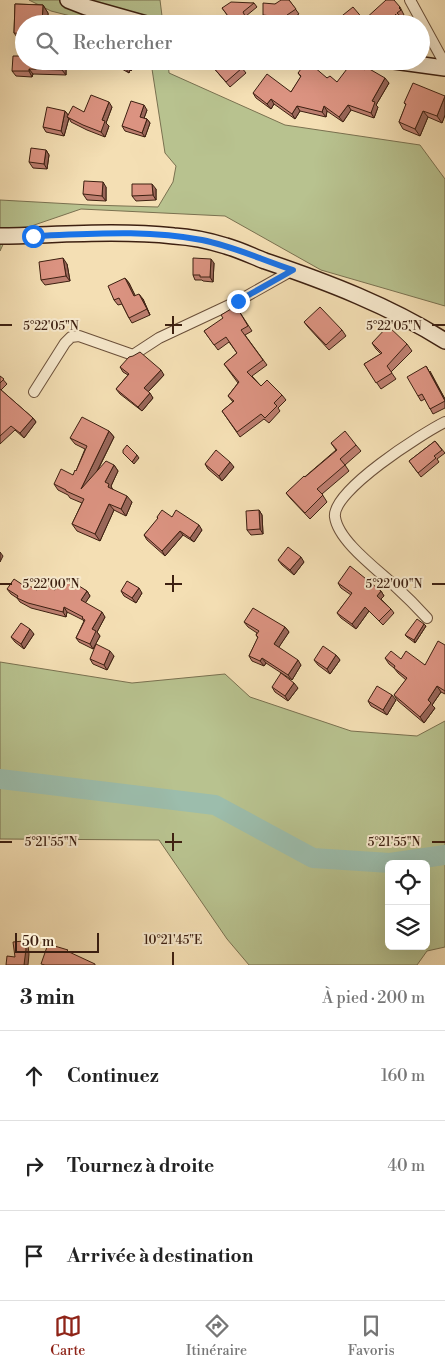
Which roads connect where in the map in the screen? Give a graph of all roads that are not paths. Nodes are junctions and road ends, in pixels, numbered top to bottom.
1 (68, 0) edge
2 (410, 0) edge
3 (114, 15) edge
4 (418, 15) edge
5 (430, 38) edge
6 (430, 65) edge
7 (445, 66) edge
8 (0, 236) edge
9 (293, 270) junction
10 (445, 341) edge
11 (34, 392) dead end
12 (445, 422) edge
13 (427, 618) dead end

1 - 3 street
2 - 4 street
5 - 7 street
6 - 7 street
8 - 9 street
9 - 10 street
9 - 11 street
12 - 13 street

